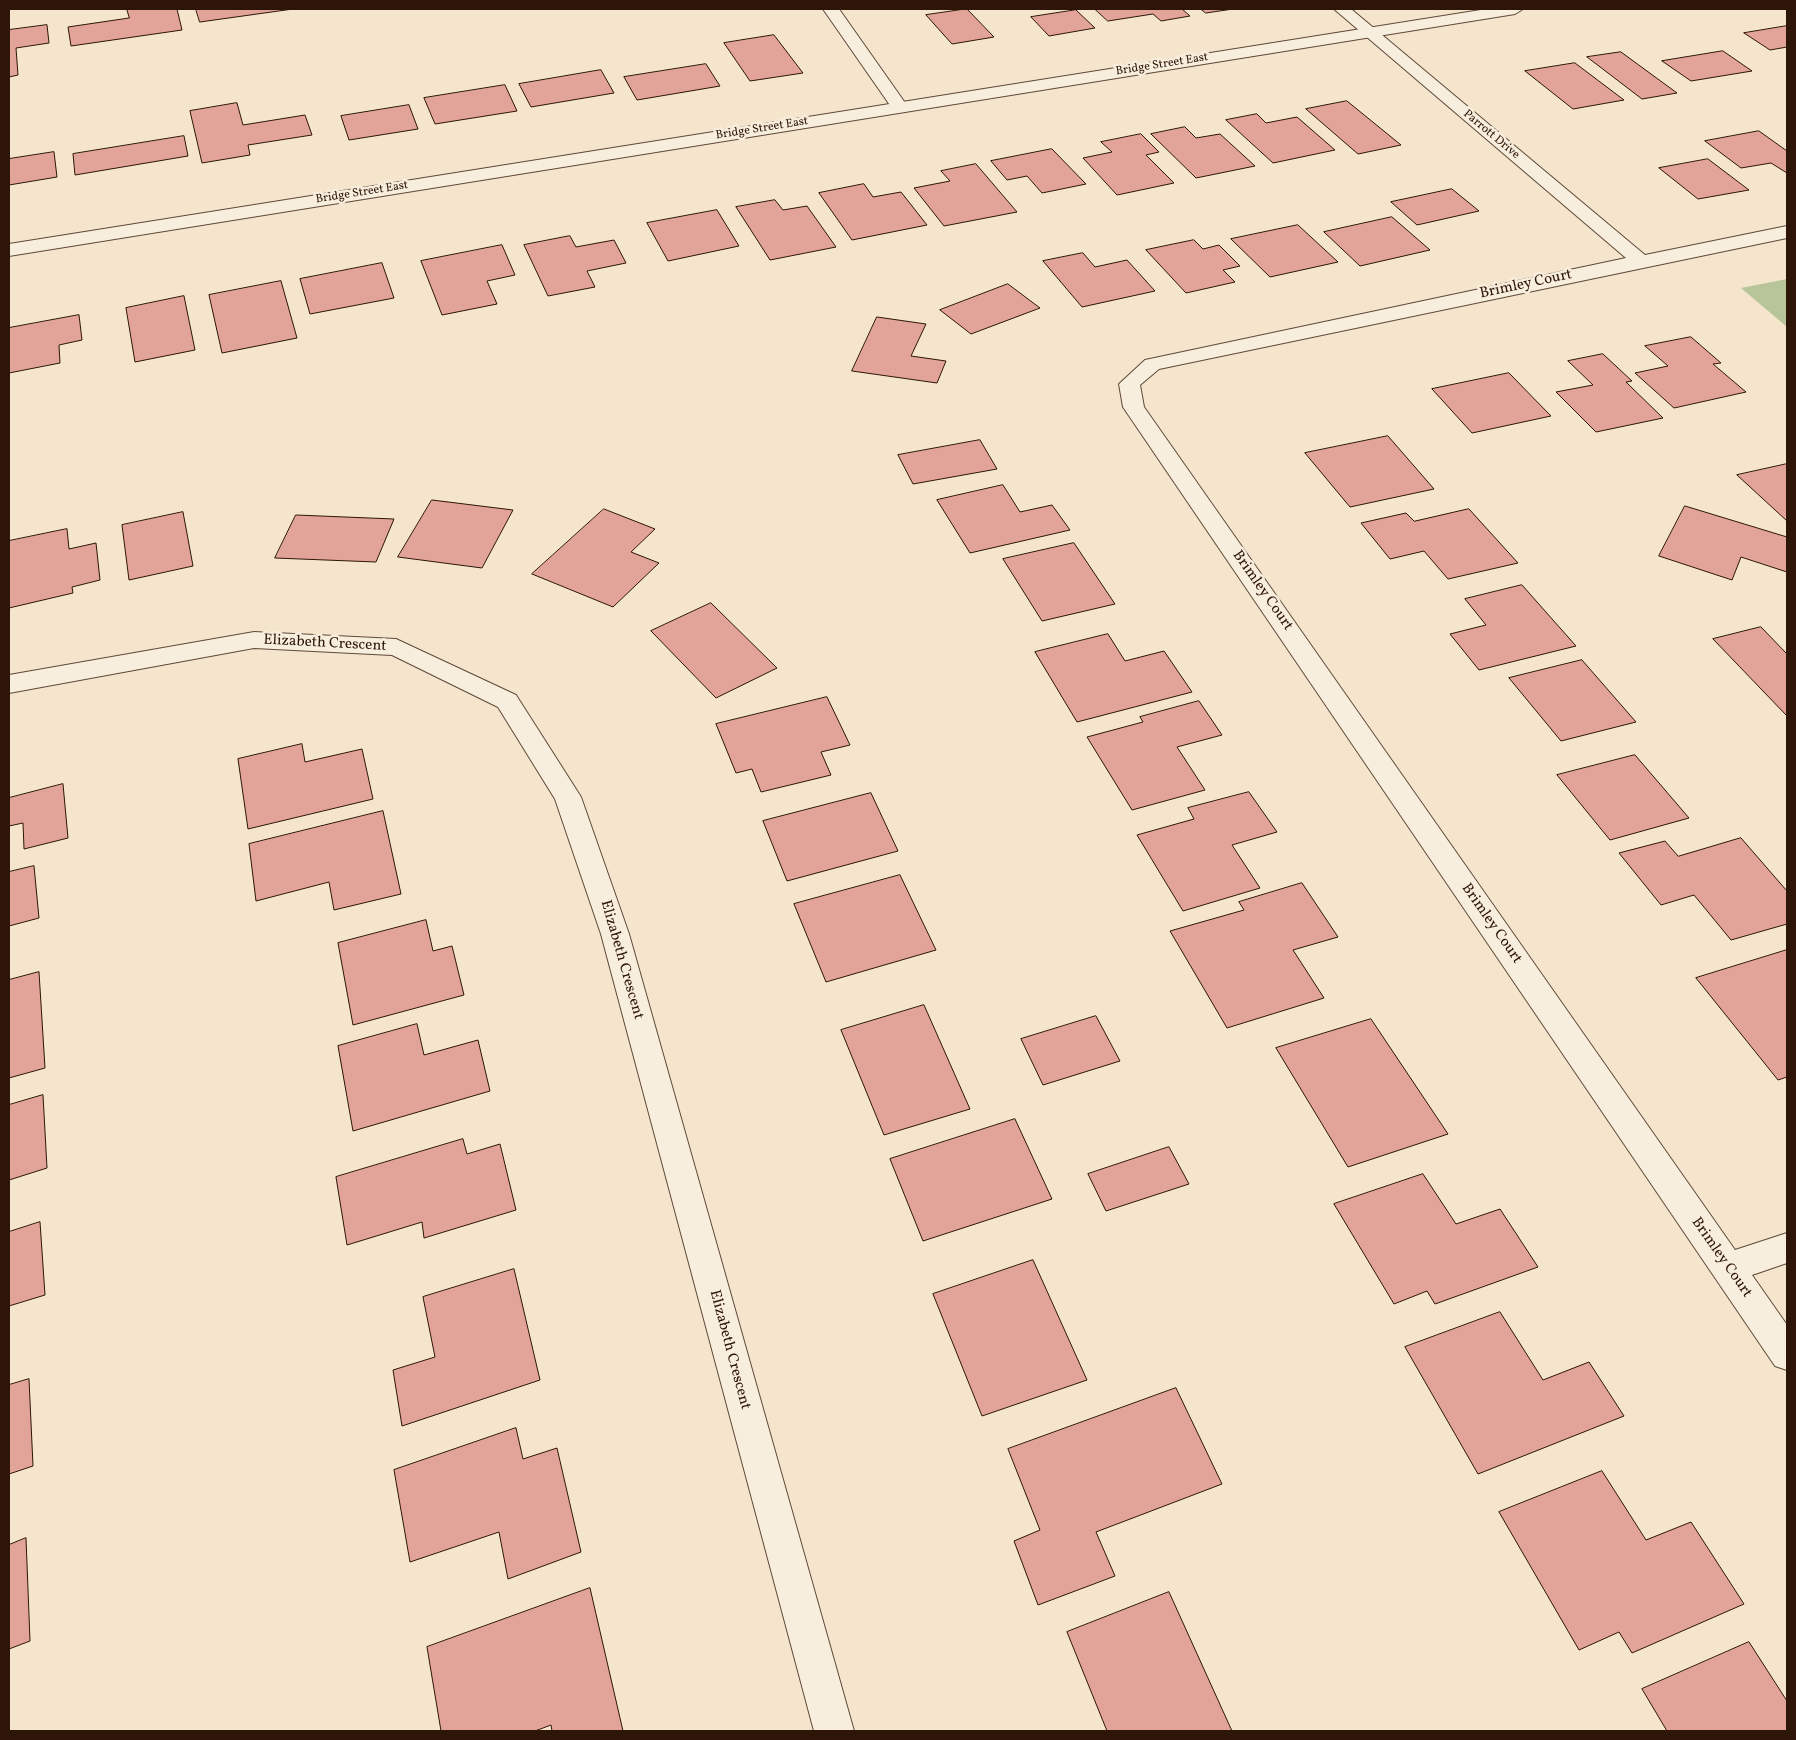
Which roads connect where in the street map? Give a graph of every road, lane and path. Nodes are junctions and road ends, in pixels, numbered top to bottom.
1 (831, 9) edge
2 (1342, 9) edge
3 (1515, 9) edge
4 (1369, 32) junction
5 (900, 107) junction
6 (1787, 232) edge
7 (9, 250) edge
8 (1641, 260) junction
9 (9, 684) edge
10 (1787, 1248) edge
11 (1728, 1268) junction
12 (1787, 1354) edge
13 (834, 1731) edge

1 - 5 street
2 - 4 street, Parrott Drive
3 - 4 street, Bridge Street East
4 - 5 street, Bridge Street East
4 - 8 street, Parrott Drive
5 - 7 street, Bridge Street East
6 - 8 street, Brimley Court
8 - 11 street, Brimley Court
9 - 13 street, Elizabeth Crescent
10 - 11 street
11 - 12 street, Brimley Court

